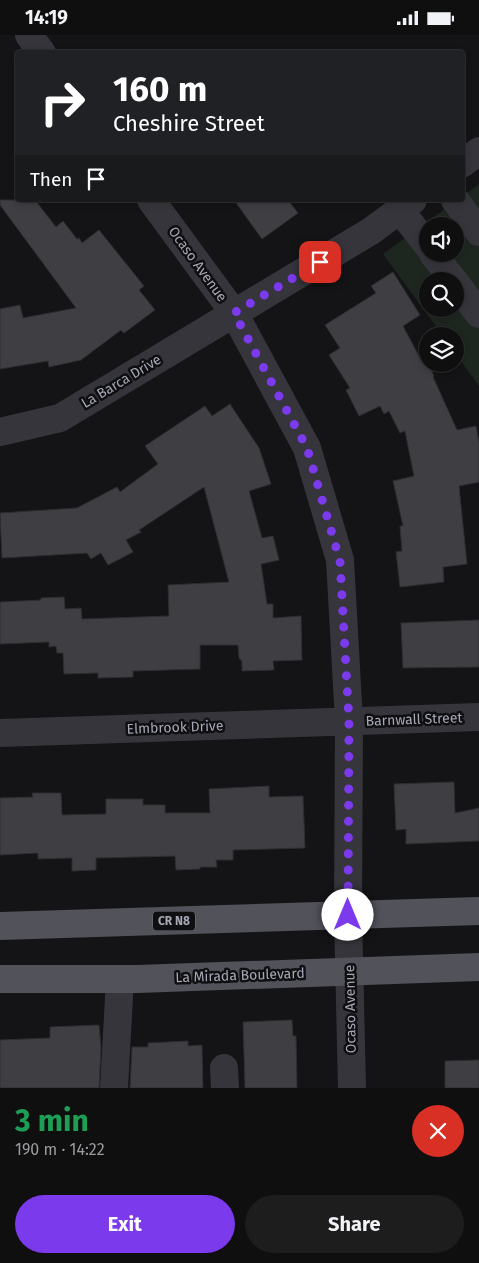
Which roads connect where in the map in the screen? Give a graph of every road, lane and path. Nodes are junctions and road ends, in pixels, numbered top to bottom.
1 (29, 35) edge
2 (40, 50) edge
3 (479, 151) edge
4 (465, 162) edge
5 (152, 202) edge
6 (456, 202) edge
7 (406, 205) edge
8 (419, 229) edge
9 (479, 232) edge
10 (439, 262) edge
11 (447, 272) edge
12 (464, 294) edge
13 (234, 313) junction
14 (479, 314) edge
15 (0, 431) edge
16 (479, 717) edge
17 (349, 721) junction
18 (0, 733) edge
19 (479, 911) edge
20 (348, 915) junction
21 (0, 926) edge
22 (479, 967) edge
23 (350, 971) junction
24 (0, 979) edge
25 (120, 979) junction
26 (114, 1088) edge
27 (352, 1088) edge

1 - 2 street
3 - 4 street
5 - 13 street, Ocaso Avenue
6 - 9 street
7 - 8 street
7 - 13 street, La Barca Drive
10 - 11 street
12 - 14 street
13 - 15 street, La Barca Drive
13 - 17 street, Ocaso Avenue
16 - 17 street, Barnwall Street
17 - 18 street, Elmbrook Drive
17 - 20 street, Ocaso Avenue
19 - 20 main road, CR N8
20 - 21 main road, CR N8
20 - 23 street, Ocaso Avenue
22 - 23 main road, La Mirada Boulevard
23 - 25 main road, La Mirada Boulevard
23 - 27 street, Ocaso Avenue
24 - 25 main road, La Mirada Boulevard
25 - 26 street

